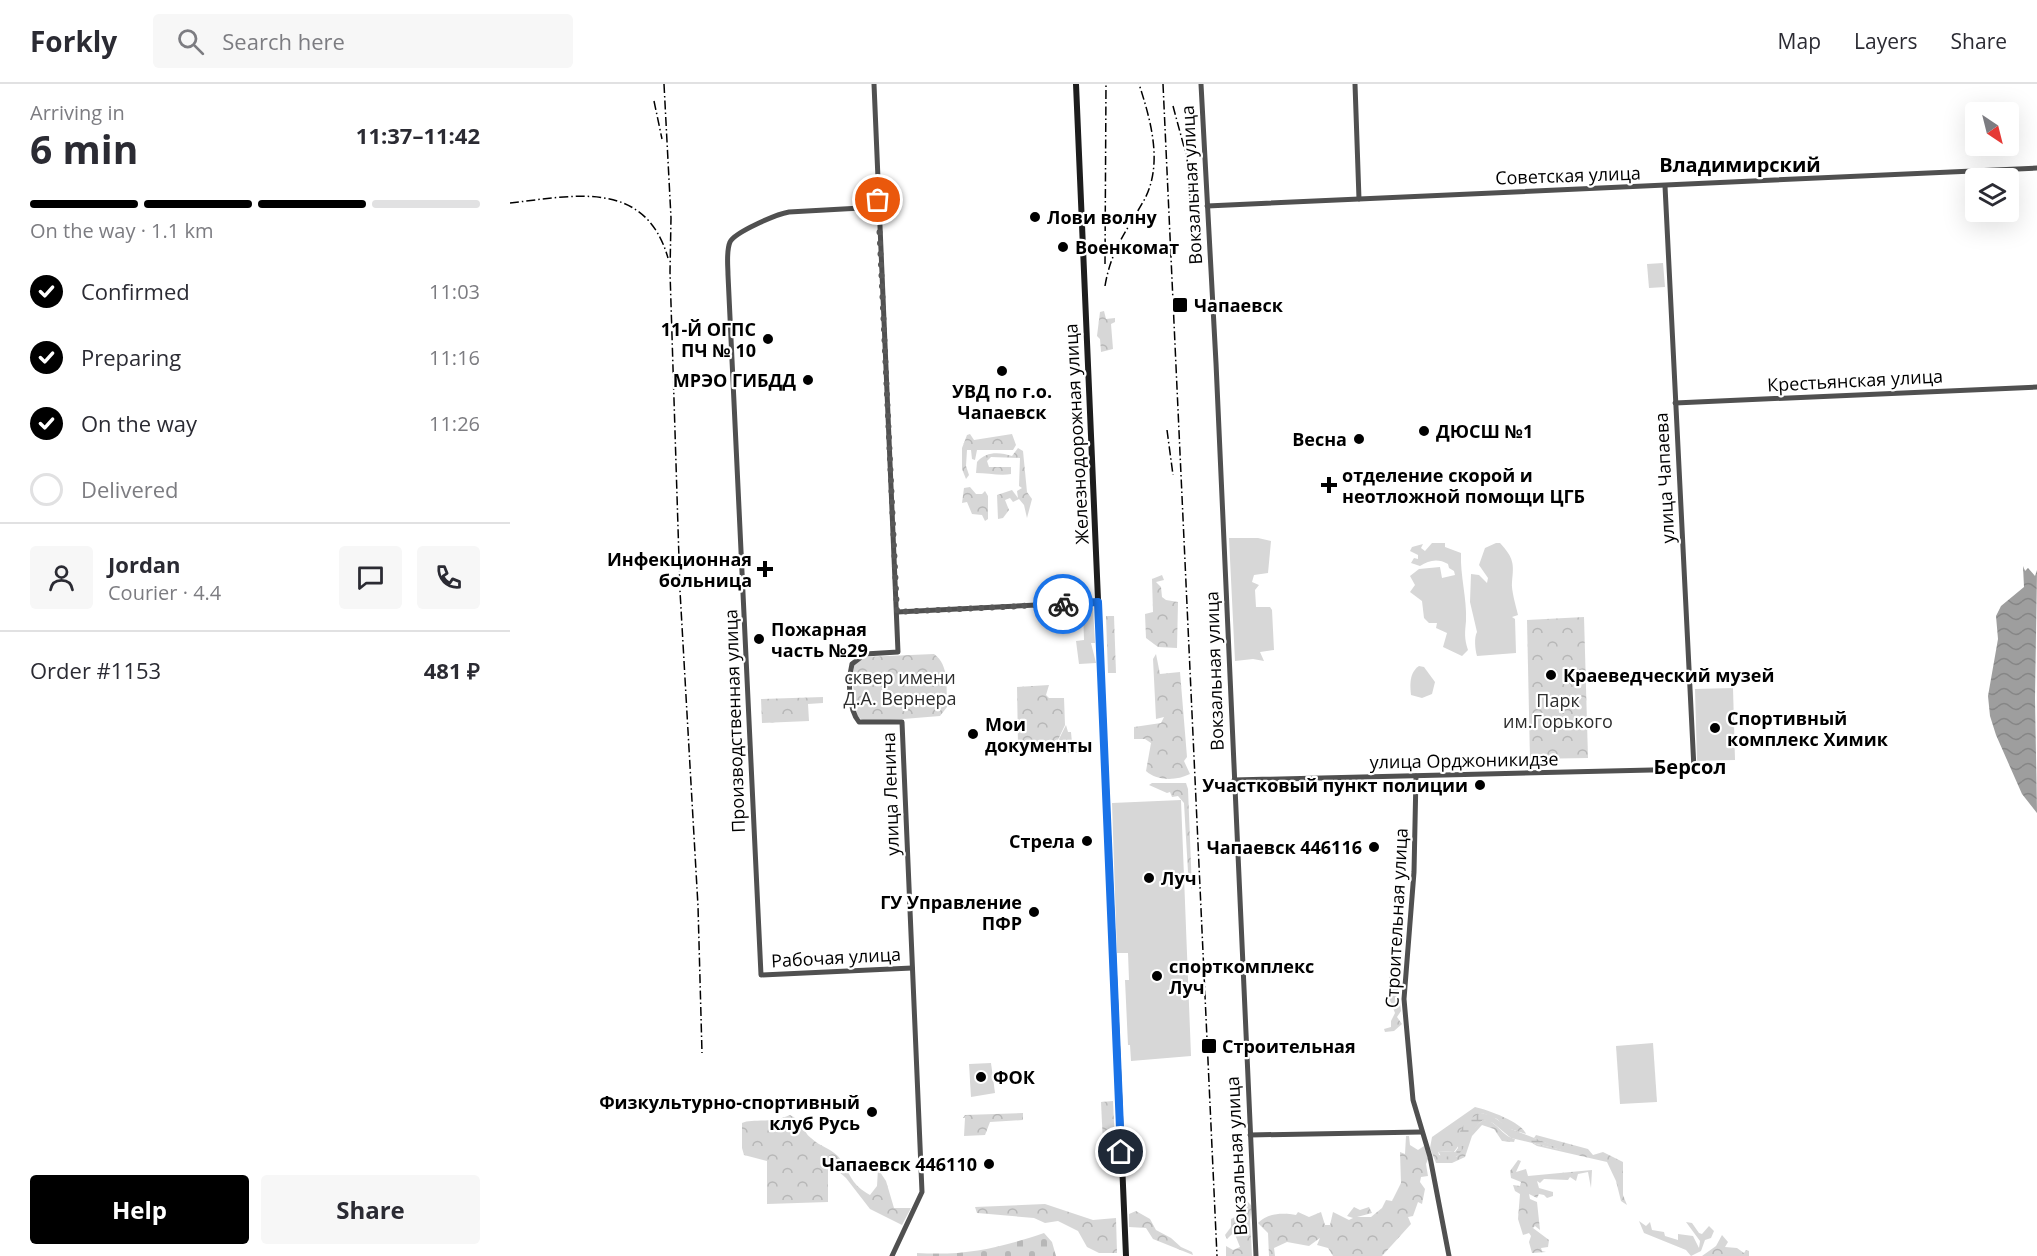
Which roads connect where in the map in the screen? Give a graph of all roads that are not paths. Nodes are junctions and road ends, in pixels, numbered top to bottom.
1 (874, 84) edge
2 (1076, 84) edge
3 (1201, 84) edge
4 (1354, 84) edge
5 (2037, 168) edge
6 (1665, 186) junction
7 (1359, 199) junction
8 (1207, 206) junction
9 (879, 207) junction
10 (2037, 387) edge
11 (1675, 403) junction
12 (1098, 602) junction
13 (897, 612) junction
14 (1694, 769) joint
15 (1416, 776) junction
16 (1234, 780) junction
17 (912, 968) junction
18 (761, 975) joint
19 (1421, 1132) junction
20 (1250, 1135) junction
21 (892, 1256) edge
22 (1126, 1256) edge
23 (1256, 1256) edge
24 (1449, 1256) edge

1 - 9 street, улица Ленина
2 - 12 main road, Железнодорожная улица
3 - 8 street, Вокзальная улица
4 - 7 street
5 - 6 street, Советская улица
6 - 7 street, Советская улица
6 - 11 street, улица Чапаева
7 - 8 street, Советская улица
8 - 16 street, Вокзальная улица
9 - 13 street, улица Ленина
9 - 18 street, Производственная улица
10 - 11 street, Крестьянская улица
11 - 14 street, улица Чапаева
12 - 13 street
12 - 22 main road, Железнодорожная улица
13 - 17 street, улица Ленина
14 - 15 street, улица Орджоникидзе
15 - 16 street, улица Орджоникидзе
15 - 19 street, Строительная улица
16 - 20 street, Вокзальная улица
17 - 18 street, Рабочая улица
17 - 21 street, улица Ленина
19 - 20 street
19 - 24 street, Строительная улица
20 - 23 street, Вокзальная улица

